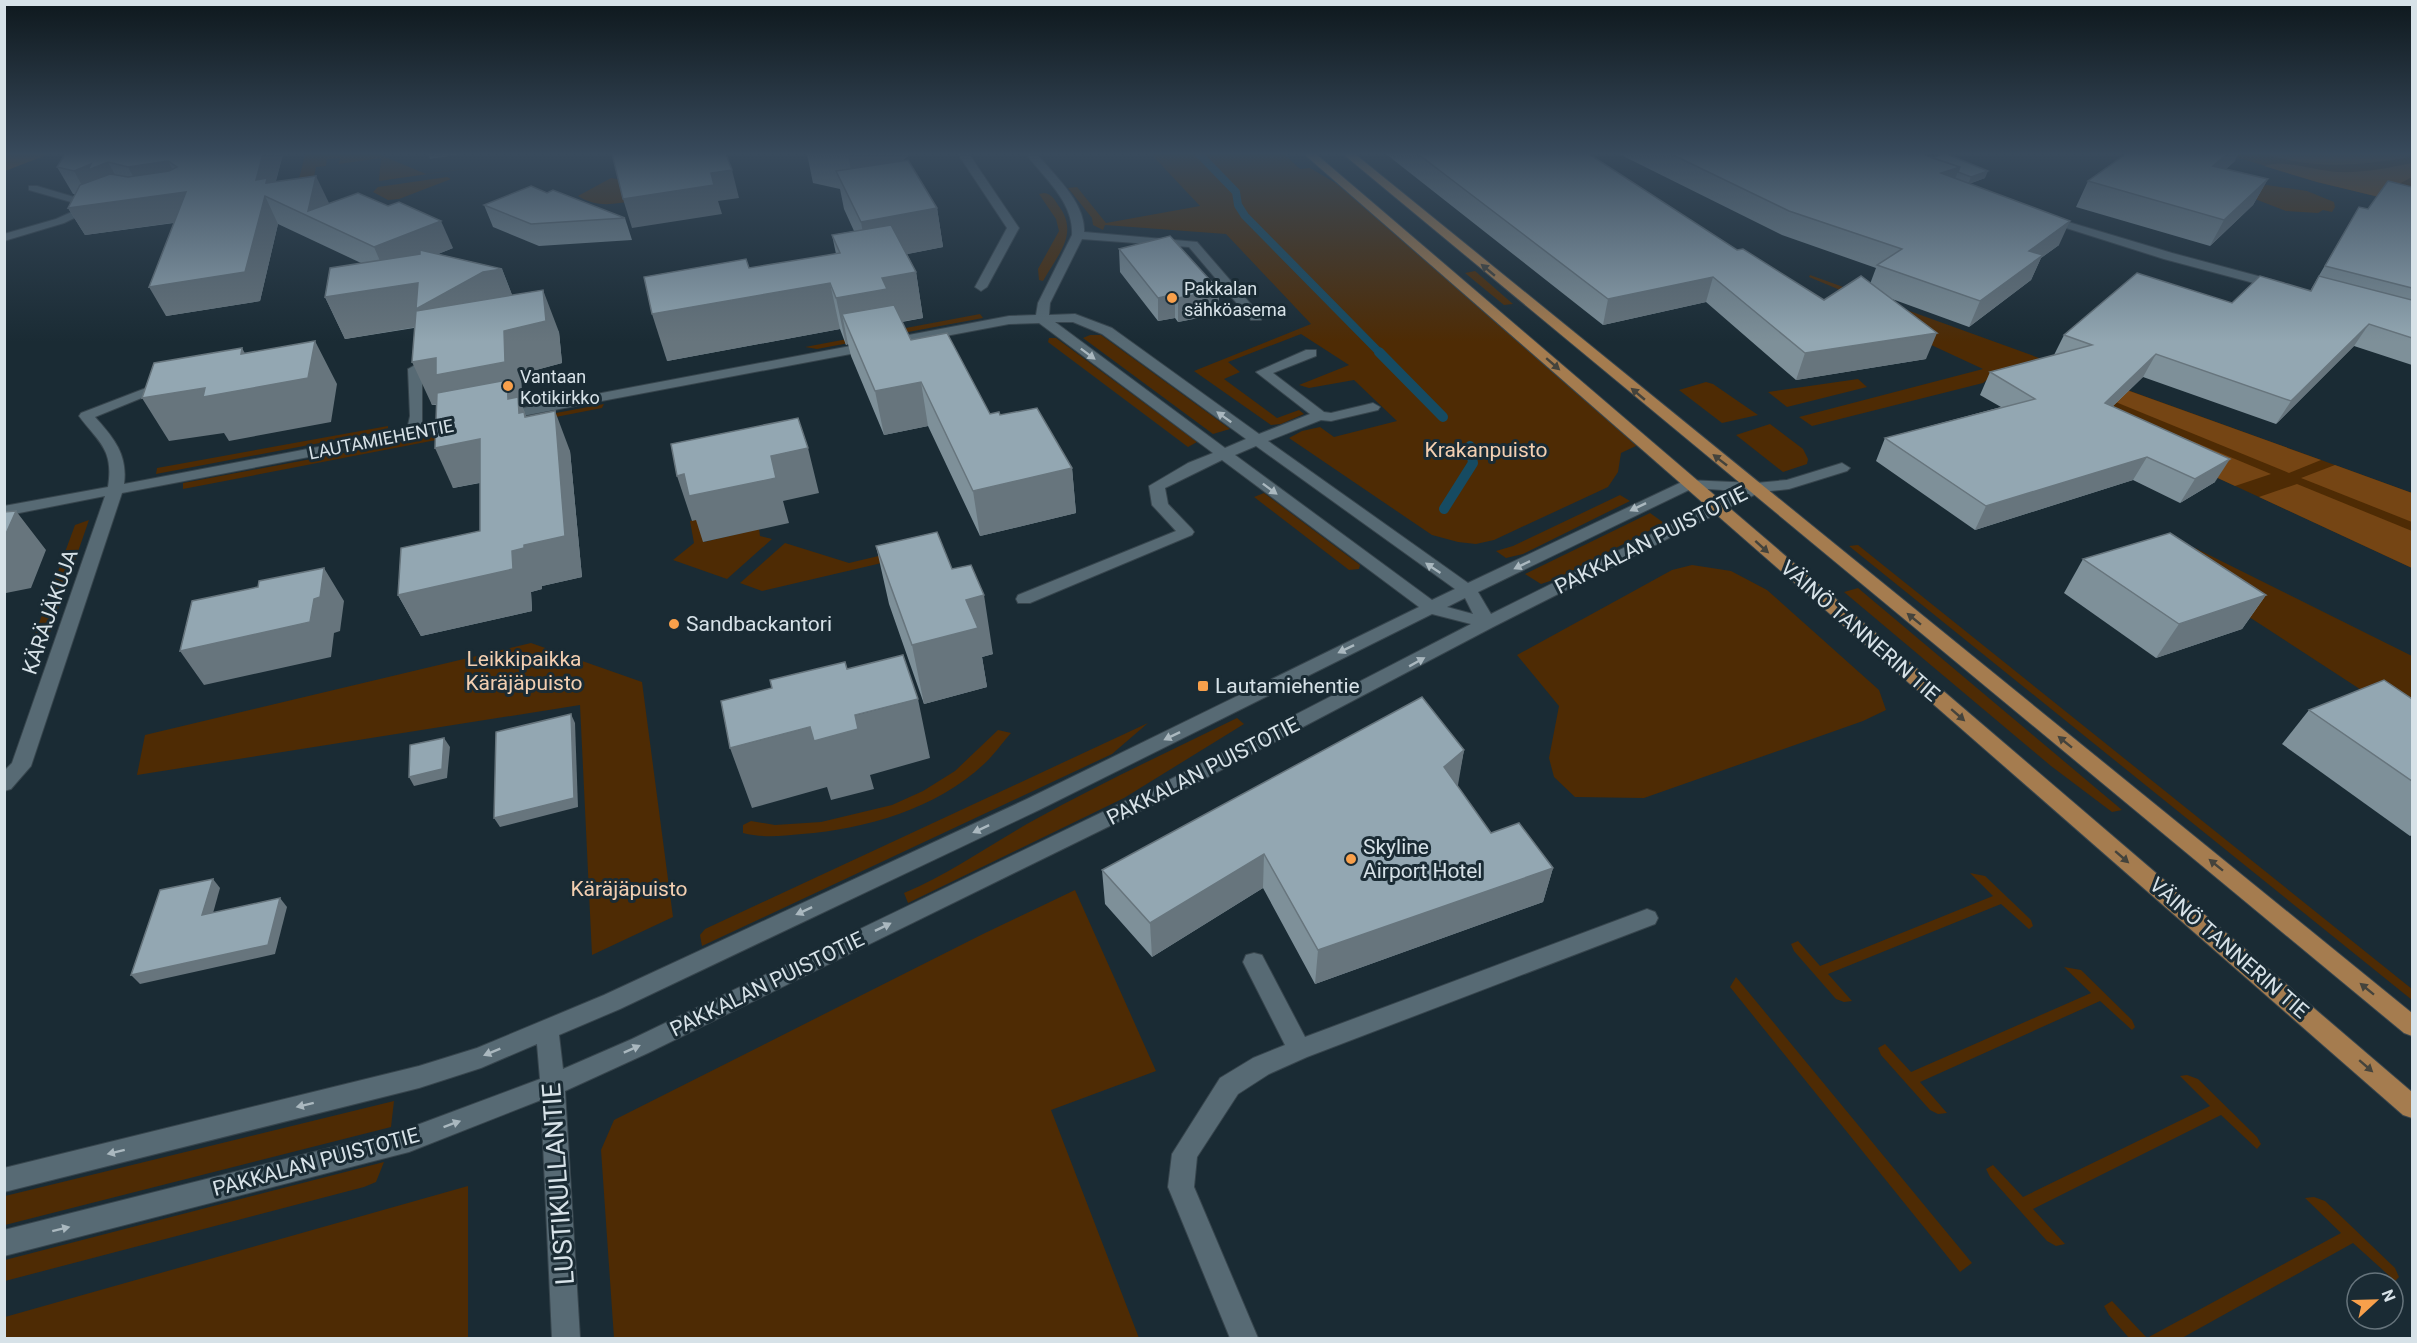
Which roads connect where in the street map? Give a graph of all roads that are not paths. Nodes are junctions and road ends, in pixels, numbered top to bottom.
1 (70, 217) edge
2 (1006, 217) edge
3 (1078, 217) edge
4 (1383, 217) edge
5 (1424, 217) edge
6 (2043, 217) edge
7 (1078, 235) junction
8 (4, 238) edge
9 (981, 287) dead end
10 (2290, 288) edge
11 (1256, 316) dead end
12 (1042, 319) junction
13 (1311, 353) dead end
14 (416, 369) edge
15 (180, 380) edge
16 (1373, 406) dead end
17 (1320, 415) junction
18 (414, 433) junction
19 (1257, 441) junction
20 (1222, 454) junction
21 (1842, 468) dead end
22 (1691, 483) junction
23 (1756, 488) junction
24 (115, 490) junction
25 (1720, 507) junction
26 (4, 511) edge
27 (1469, 591) junction
28 (1024, 599) dead end
29 (1432, 608) junction
30 (1487, 623) junction
31 (4, 784) edge
32 (1647, 918) dead end
33 (1254, 962) dead end
34 (2412, 1026) edge
35 (547, 1030) junction
36 (1299, 1050) junction
37 (552, 1085) junction
38 (2412, 1107) edge
39 (4, 1180) edge
40 (4, 1243) edge
41 (566, 1338) edge
42 (1244, 1338) edge

1 - 8 street
2 - 9 street
3 - 7 street
4 -> 22 main road, VÄINÖ TANNERIN TIE
23 -> 5 main road, VÄINÖ TANNERIN TIE
6 - 10 street
7 - 11 street
7 - 12 street
12 - 18 street, LAUTAMIEHENTIE
19 -> 12 street, LAUTAMIEHENTIE
12 -> 20 street
13 - 17 street
14 - 18 street
15 - 24 street, KÄRÄJÄKUJA
16 - 17 street
17 - 19 street
18 - 24 street, LAUTAMIEHENTIE
19 - 20 street
27 -> 19 street, LAUTAMIEHENTIE
20 - 28 street
20 -> 29 street
21 - 23 street
22 - 23 street, PAKKALAN PUISTOTIE
22 - 25 main road, VÄINÖ TANNERIN TIE
22 -> 27 street, PAKKALAN PUISTOTIE
23 - 25 street, PAKKALAN PUISTOTIE
34 -> 23 main road, VÄINÖ TANNERIN TIE
24 - 26 street, LAUTAMIEHENTIE
24 - 31 street, KÄRÄJÄKUJA
25 - 30 street, PAKKALAN PUISTOTIE
25 -> 38 main road, VÄINÖ TANNERIN TIE
27 - 29 street, PAKKALAN PUISTOTIE
27 - 30 street, LAUTAMIEHENTIE
29 - 30 street
29 -> 35 street, PAKKALAN PUISTOTIE
37 -> 30 street, PAKKALAN PUISTOTIE
32 - 36 street
33 - 36 street
35 - 37 street, LUSTIKULLANTIE
35 -> 39 street, PAKKALAN PUISTOTIE
36 - 42 street
40 -> 37 street, PAKKALAN PUISTOTIE
37 - 41 street, LUSTIKULLANTIE

